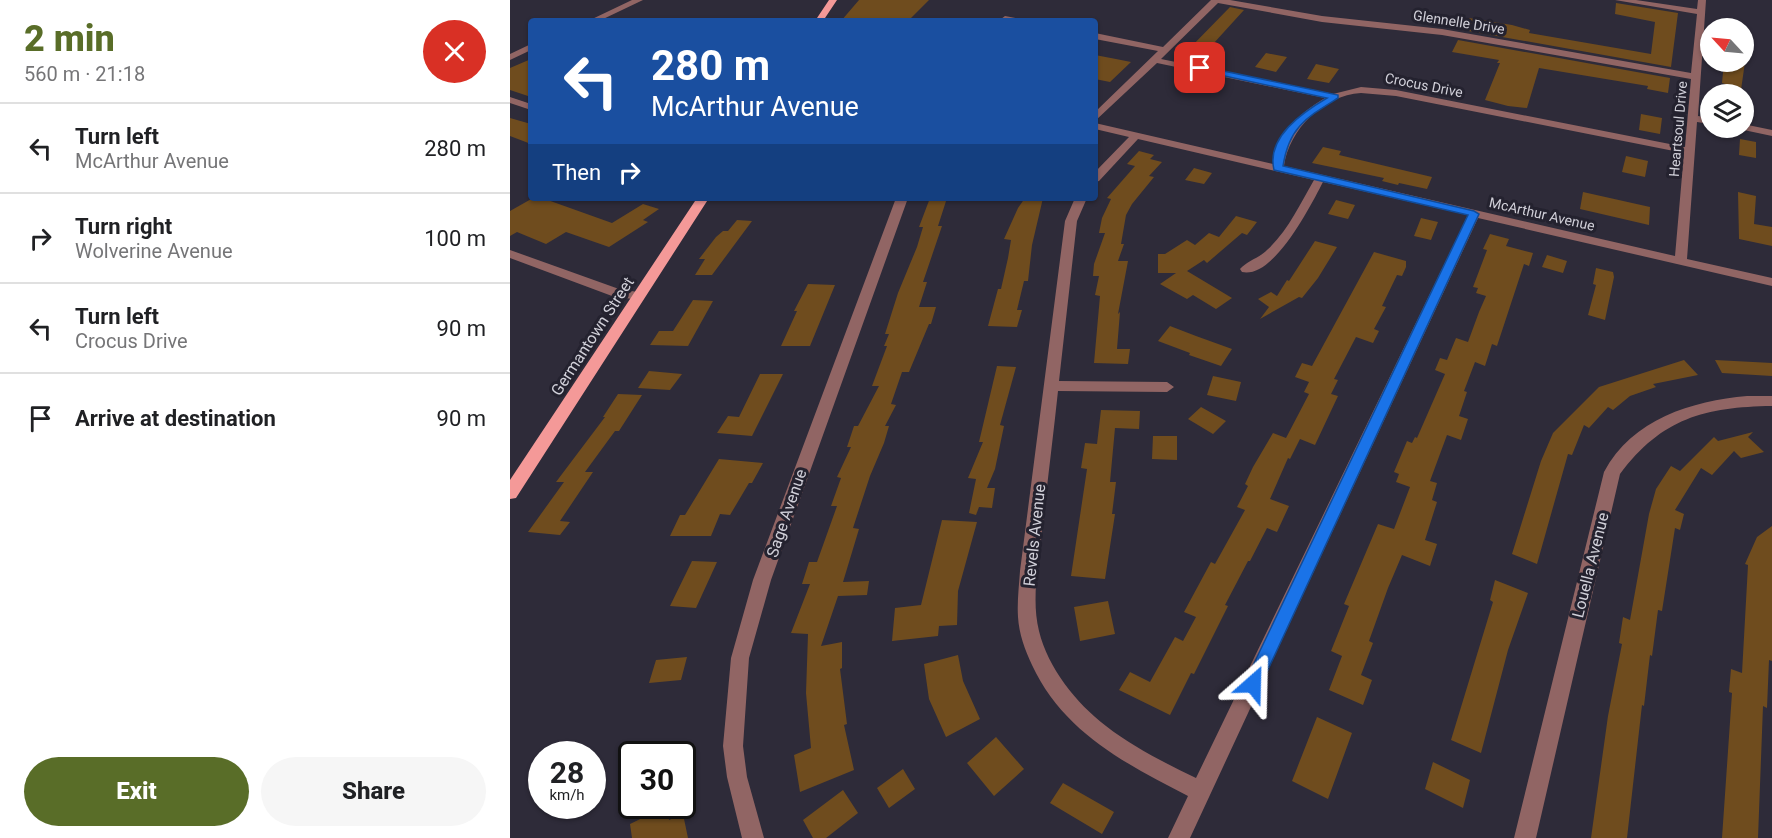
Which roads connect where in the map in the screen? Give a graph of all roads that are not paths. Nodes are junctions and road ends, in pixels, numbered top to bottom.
1 (639, 0) edge
2 (832, 0) edge
3 (1216, 0) edge
4 (1619, 0) edge
5 (1702, 0) edge
6 (1701, 12) junction
7 (601, 18) edge
8 (821, 18) edge
9 (1098, 37) edge
10 (528, 48) edge
11 (1164, 50) junction
12 (510, 57) edge
13 (1155, 60) junction
14 (1696, 76) junction
15 (1335, 97) junction
16 (510, 100) edge
17 (528, 105) edge
18 (1098, 115) edge
19 (1693, 118) junction
20 (1700, 119) edge
21 (1098, 127) edge
22 (1754, 129) edge
23 (1772, 133) edge
24 (1135, 136) junction
25 (1689, 151) junction
26 (1278, 168) junction
27 (1098, 176) edge
28 (1320, 178) junction
29 (702, 201) edge
30 (901, 201) edge
31 (1080, 201) edge
32 (1474, 214) junction
33 (510, 254) edge
34 (1681, 261) junction
35 (1246, 269) dead end
36 (1772, 282) edge
37 (639, 296) junction
38 (1051, 386) junction
39 (1167, 387) dead end
40 (1772, 401) edge
41 (510, 494) edge
42 (1202, 792) junction
43 (753, 838) edge
44 (1179, 838) edge
45 (1525, 838) edge

1 - 7 street
2 - 8 main road
3 - 11 street
3 - 14 street, Glennelle Drive
4 - 6 street
5 - 6 street, Heartsoul Drive
6 - 14 street, Heartsoul Drive
9 - 11 street
10 - 12 street
11 - 13 street
13 - 15 street, Crocus Drive
13 - 18 street
14 - 19 street, Heartsoul Drive
15 - 25 street, Crocus Drive
15 - 26 street
16 - 17 street
19 - 20 street
19 - 25 street, Heartsoul Drive
21 - 24 street, McArthur Avenue
22 - 23 street
24 - 26 street, McArthur Avenue
24 - 27 street
25 - 34 street, Heartsoul Drive
26 - 28 street, McArthur Avenue
28 - 32 street, McArthur Avenue
28 - 35 street
29 - 37 main road, Germantown Street
30 - 43 street, Sage Avenue
31 - 38 street, Revels Avenue
32 - 34 street, McArthur Avenue
32 - 42 street
33 - 37 street
34 - 36 street, McArthur Avenue
37 - 41 main road, Germantown Street
38 - 39 street
38 - 42 street, Revels Avenue
40 - 45 street, Louella Avenue
42 - 44 street

